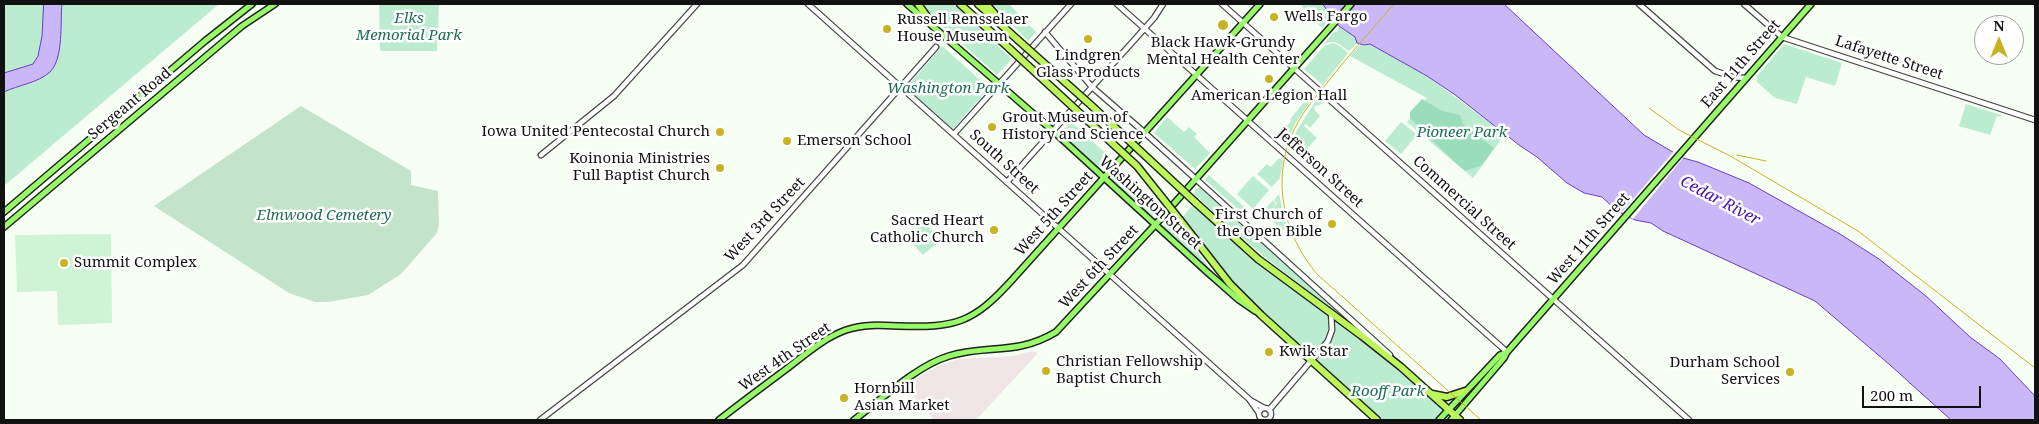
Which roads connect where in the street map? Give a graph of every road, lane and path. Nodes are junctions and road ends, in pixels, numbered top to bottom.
1 (252, 4) edge
2 (275, 4) edge
3 (698, 4) edge
4 (808, 4) edge
5 (907, 4) edge
6 (918, 4) edge
7 (960, 4) edge
8 (978, 4) edge
9 (986, 4) edge
10 (1071, 4) edge
11 (1117, 4) edge
12 (1163, 4) edge
13 (1222, 4) edge
14 (1260, 4) edge
15 (1351, 4) edge
16 (1639, 4) edge
17 (1744, 4) edge
18 (1811, 4) edge
19 (1244, 23) junction
20 (933, 25) junction
21 (1144, 27) junction
22 (1045, 32) junction
23 (1782, 37) junction
24 (1018, 40) junction
25 (936, 47) dead end
26 (1295, 68) junction
27 (1196, 74) junction
28 (1745, 78) junction
29 (999, 84) junction
30 (901, 87) junction
31 (1092, 87) junction
32 (2035, 120) edge
33 (1248, 121) junction
34 (1052, 130) junction
35 (1145, 132) junction
36 (954, 134) junction
37 (1689, 142) joint
38 (541, 155) dead end
39 (1103, 178) junction
40 (1195, 179) junction
41 (1007, 182) junction
42 (4, 212) edge
43 (1156, 224) junction
44 (4, 227) edge
45 (1058, 228) junction
46 (1110, 274) junction
47 (1553, 299) junction
48 (1331, 313) junction
49 (1261, 315) junction
50 (870, 325) joint
51 (1507, 352) junction
52 (1311, 361) junction
53 (1400, 367) junction
54 (1465, 391) junction
55 (1429, 393) junction
56 (1249, 399) junction
57 (1448, 409) junction
58 (1268, 411) junction
59 (1262, 418) edge
60 (1456, 419) edge
61 (540, 420) edge
62 (719, 420) edge
63 (854, 420) edge
64 (1256, 420) edge
65 (1274, 420) edge
66 (1377, 420) edge
67 (1438, 420) edge
68 (1688, 420) edge

1 - 42 main road, Sergeant Road
2 - 44 main road, Sergeant Road
3 - 38 street
4 - 30 street, South Street
5 - 20 main road, Washington Street
6 - 20 highway
7 - 49 highway, bridge
8 - 24 highway
9 - 24 highway
10 - 22 street
11 - 21 street, Jefferson Street
12 - 21 street
13 - 19 street, Commercial Street
14 - 19 main road, West 5th Street
15 - 26 main road, West 6th Street
16 - 28 street
17 - 23 street, Lafayette Street
18 - 23 main road, East 11th Street
19 - 26 street, Commercial Street
19 - 27 main road, West 5th Street
20 - 29 main road, Washington Street
21 - 27 street, Jefferson Street
21 - 31 street
22 - 29 street
22 - 31 street
23 - 28 main road, East 11th Street
23 - 32 street, Lafayette Street
24 - 48 highway, bridge
25 - 30 street, West 3rd Street
26 - 33 main road, West 6th Street
26 - 47 street, Commercial Street
27 - 33 street, Jefferson Street
27 - 35 main road, West 5th Street
28 - 37 main road, East 11th Street
29 - 34 main road, Washington Street
29 - 36 street
30 - 36 street, South Street
30 - 61 street, West 3rd Street
31 - 34 street
31 - 35 street
33 - 40 main road, West 6th Street
33 - 51 street, Jefferson Street
34 - 39 main road, Washington Street
34 - 41 street
35 - 39 main road, West 5th Street
35 - 40 street
36 - 41 street, South Street
37 - 47 main road, West 11th Street
39 - 43 main road, Washington Street
39 - 45 main road, West 5th Street
40 - 43 main road, West 6th Street
40 - 53 street
41 - 45 street, South Street
43 - 46 main road, West 6th Street
43 - 49 main road, Washington Street
45 - 46 street, South Street
45 - 50 main road, West 5th Street
46 - 56 street, South Street
46 - 63 main road, West 6th Street
47 - 51 main road, West 11th Street
47 - 68 street, Commercial Street
48 - 52 street
48 - 53 highway
49 - 52 highway, Washington Street
50 - 62 main road, West 4th Street
51 - 54 main road, West 11th Street
51 - 60 main road, West 11th Street
52 - 58 street
52 - 66 highway, Washington Street
53 - 55 highway
54 - 55 highway
54 - 57 main road, West 11th Street
55 - 57 highway
56 - 58 street, South Street
56 - 59 street, South Street
57 - 60 highway
57 - 67 main road, West 11th Street
58 - 59 street
58 - 59 street
58 - 65 street, South Street
59 - 64 street

